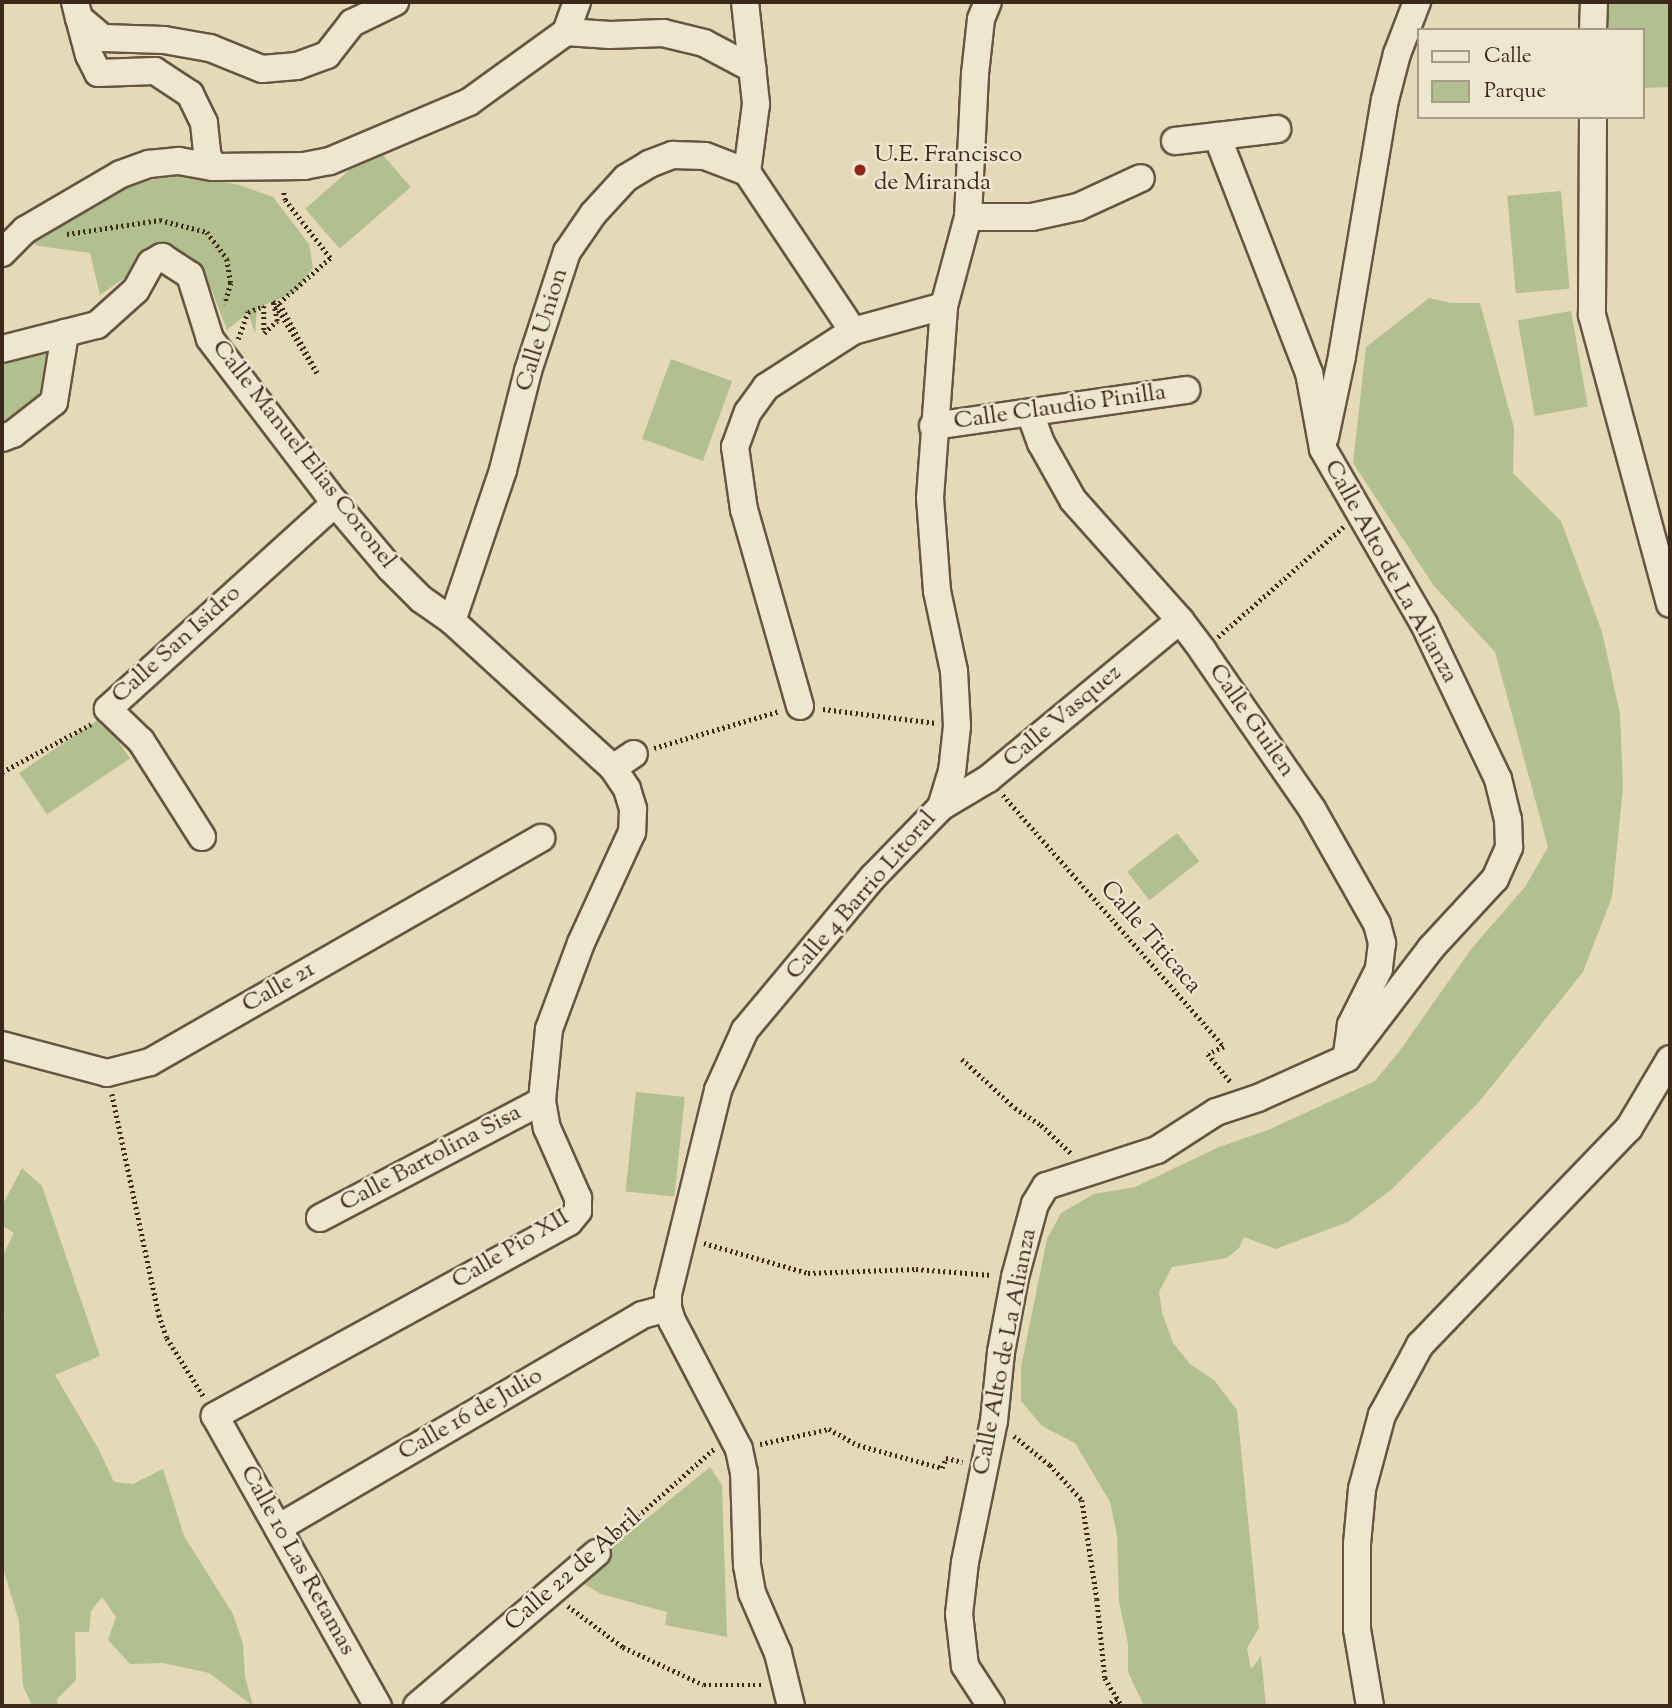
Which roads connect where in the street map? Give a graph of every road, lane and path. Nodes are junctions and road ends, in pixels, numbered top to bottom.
1 (396, 2) edge
2 (578, 2) edge
3 (744, 2) edge
4 (988, 2) edge
5 (1417, 2) edge
6 (1594, 2) edge
7 (77, 10) edge
8 (1593, 28) edge
9 (566, 32) junction
10 (753, 69) junction
11 (1593, 119) edge
12 (1277, 129) dead end
13 (1217, 136) junction
14 (1175, 141) dead end
15 (213, 167) junction
16 (276, 169) junction
17 (747, 172) junction
18 (1141, 178) dead end
19 (968, 217) junction
20 (2, 253) edge
21 (944, 306) junction
22 (853, 331) junction
23 (65, 333) junction
24 (2, 349) edge
25 (228, 364) junction
26 (1186, 390) dead end
27 (1030, 413) junction
28 (933, 426) junction
29 (2, 438) edge
30 (1323, 449) junction
31 (335, 503) junction
32 (1360, 513) junction
33 (1670, 604) edge
34 (1180, 620) junction
35 (452, 621) junction
36 (1203, 651) junction
37 (800, 706) dead end
38 (108, 709) junction
39 (623, 761) joint
40 (2, 772) edge
41 (988, 779) junction
42 (941, 807) junction
43 (202, 837) dead end
44 (541, 838) dead end
45 (2, 1045) edge
46 (1347, 1058) junction
47 (962, 1059) dead end
48 (1670, 1059) edge
49 (107, 1073) junction
50 (1258, 1098) junction
51 (542, 1101) junction
52 (1088, 1171) junction
53 (320, 1218) dead end
54 (683, 1237) junction
55 (1015, 1277) junction
56 (668, 1308) junction
57 (215, 1416) junction
58 (994, 1421) junction
59 (735, 1442) junction
60 (985, 1468) junction
61 (278, 1528) junction
62 (597, 1553) joint
63 (550, 1593) junction
64 (789, 1696) edge
65 (1117, 1698) junction
66 (378, 1706) edge
67 (417, 1706) edge
68 (991, 1706) edge
69 (1106, 1706) edge
70 (1122, 1706) edge
71 (1370, 1706) edge

1 - 7 street
2 - 9 street
3 - 10 street
4 - 19 street, Calle 4 Barrio Litoral
5 - 30 street
6 - 8 street
7 - 15 street
9 - 10 street
9 - 16 street
10 - 17 street
11 - 33 street
12 - 13 street
13 - 14 street
13 - 30 street, Calle Alto de La Alianza
15 - 16 street
15 - 20 street
16 - 25 path
17 - 22 street
17 - 35 street, Calle Union
18 - 19 street
19 - 21 street, Calle 4 Barrio Litoral
21 - 22 street
21 - 28 street, Calle 4 Barrio Litoral
22 - 37 street
23 - 24 street, Calle Manuel Elias Coronel
23 - 25 street, Calle Manuel Elias Coronel
23 - 29 street
25 - 31 street, Calle Manuel Elias Coronel
26 - 27 street, Calle Claudio Pinilla
27 - 28 street, Calle Claudio Pinilla
27 - 34 street, Calle Guilen
28 - 42 street, Calle 4 Barrio Litoral
30 - 32 street, Calle Alto de La Alianza
31 - 35 street, Calle Manuel Elias Coronel
31 - 38 street, Calle San Isidro
32 - 36 path
32 - 46 street, Calle Alto de La Alianza
34 - 36 street, Calle Guilen
34 - 41 street, Calle Vasquez
35 - 39 street, Calle Manuel Elias Coronel
36 - 46 street, Calle Guilen
38 - 40 path
38 - 43 street, Calle San Isidro
39 - 51 street, Calle Pio XII
41 - 42 street, Calle Vasquez
41 - 50 path, Calle Titicaca
42 - 54 street, Calle 4 Barrio Litoral
44 - 49 street, Calle 21
45 - 49 street, Calle 21
46 - 50 street, Calle Alto de La Alianza
47 - 52 path
48 - 71 street
49 - 57 path
50 - 52 street, Calle Alto de La Alianza
51 - 53 street, Calle Bartolina Sisa
51 - 57 street, Calle Pio XII
52 - 55 street, Calle Alto de La Alianza
54 - 55 path
54 - 56 street, Calle 4 Barrio Litoral
55 - 58 street, Calle Alto de La Alianza
56 - 59 street
56 - 61 street, Calle 16 de Julio
57 - 61 street, Calle 10 Las Retamas
58 - 60 street, Calle Alto de La Alianza
58 - 65 path
59 - 60 path, Calle 22 de Abril
59 - 62 path, Calle 22 de Abril
59 - 64 street
60 - 68 street, Calle Alto de La Alianza
61 - 66 street, Calle 10 Las Retamas
62 - 63 street, Calle 22 de Abril
63 - 64 path
63 - 67 street, Calle 22 de Abril
65 - 69 path
65 - 70 path

